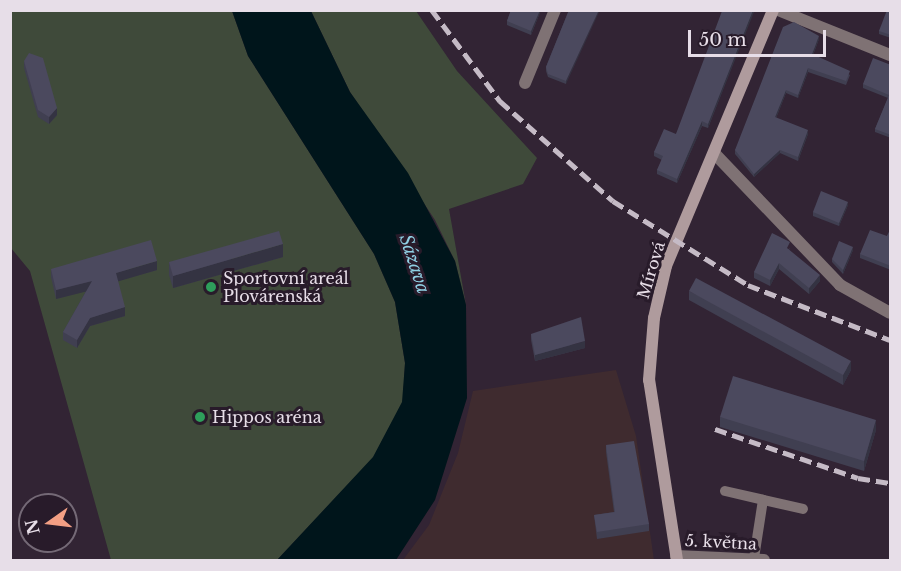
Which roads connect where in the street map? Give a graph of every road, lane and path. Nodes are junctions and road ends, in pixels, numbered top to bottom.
1 (555, 10) edge
2 (772, 10) edge
3 (778, 10) edge
4 (891, 56) edge
5 (525, 83) dead end
6 (715, 154) junction
7 (891, 313) edge
8 (725, 491) dead end
9 (763, 500) junction
10 (803, 509) dead end
11 (677, 558) edge
12 (759, 560) edge

1 - 5 street
2 - 6 street, Mírová
3 - 4 street
6 - 7 street
6 - 11 street, Mírová
8 - 9 lane
9 - 10 lane
9 - 12 lane
11 - 12 street, 5. května

